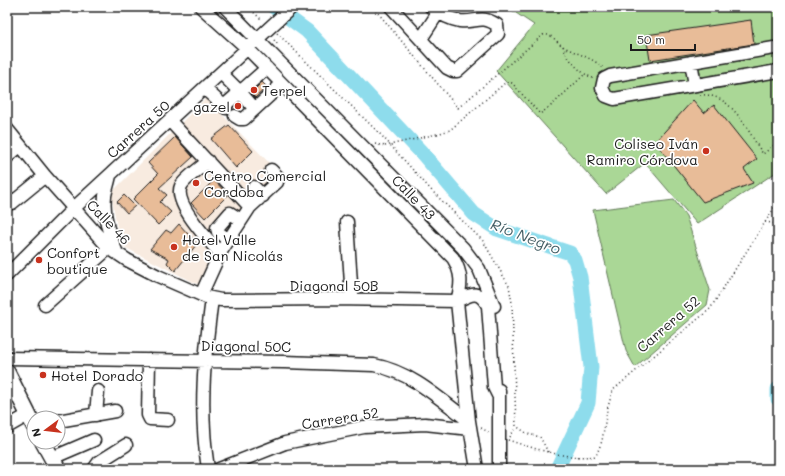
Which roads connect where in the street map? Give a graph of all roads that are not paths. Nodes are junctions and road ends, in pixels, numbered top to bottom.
1 (201, 7) edge
2 (225, 7) edge
3 (292, 7) edge
4 (391, 7) edge
5 (435, 10) edge
6 (421, 39) junction
7 (258, 40) junction
8 (777, 46) edge
9 (248, 49) junction
10 (691, 62) junction
11 (267, 68) junction
12 (778, 70) edge
13 (221, 74) junction
14 (282, 84) junction
15 (205, 89) junction
16 (695, 90) junction
17 (240, 92) junction
18 (255, 108) junction
19 (229, 110) junction
20 (170, 121) junction
21 (7, 129) edge
22 (20, 146) junction
23 (7, 157) edge
24 (208, 161) junction
25 (271, 170) dead end
26 (110, 175) junction
27 (45, 176) junction
28 (254, 187) dead end
29 (262, 196) junction
30 (7, 203) edge
31 (250, 207) junction
32 (74, 208) junction
33 (347, 222) dead end
34 (113, 251) junction
35 (220, 253) junction
36 (7, 275) edge
37 (207, 297) junction
38 (352, 299) junction
39 (457, 301) junction
40 (45, 305) dead end
41 (7, 358) edge
42 (149, 360) junction
43 (204, 361) junction
44 (7, 372) edge
45 (98, 391) dead end
46 (499, 397) junction
47 (26, 410) edge
48 (115, 411) dead end
49 (96, 415) junction
50 (66, 420) edge
51 (168, 420) dead end
52 (26, 423) edge
53 (469, 425) junction
54 (7, 428) edge
55 (94, 440) dead end
56 (472, 444) junction
57 (126, 445) dead end
58 (48, 450) edge
59 (55, 463) edge
60 (94, 469) edge
61 (208, 469) edge
62 (219, 469) edge
63 (477, 469) edge
64 (481, 469) edge
65 (499, 469) edge

1 - 9 street, Calle 43
2 - 7 street, Calle 43
3 - 7 street, Carrera 50
4 - 6 street
5 - 6 street
5 - 6 street
7 - 9 street, Carrera 50
7 - 46 street, Calle 43
8 - 10 street
9 - 11 street, Calle 43
9 - 13 street, Carrera 50
10 - 16 street
10 - 16 street
11 - 14 street, Calle 43
11 - 17 street
12 - 16 street
13 - 15 street, Carrera 50
13 - 17 street
14 - 18 street
14 - 39 street, Calle 43
15 - 19 street
15 - 20 street, Carrera 50
17 - 18 street
17 - 19 street
18 - 19 street
20 - 24 street
20 - 26 street, Carrera 50
21 - 22 street, Calle 46
22 - 23 street
22 - 27 street, Calle 46
24 - 31 street
24 - 35 street
25 - 29 street
26 - 32 street, Carrera 50
26 - 34 street
27 - 30 street
27 - 32 street, Calle 46
28 - 29 street
29 - 31 street
31 - 35 street
32 - 34 street, Calle 46
32 - 36 street, Carrera 50
33 - 38 street
34 - 37 street, Calle 46
34 - 40 street
35 - 37 street
37 - 38 street, Diagonal 50B
37 - 43 street
38 - 39 street, Diagonal 50B
39 - 46 street
39 - 53 street, Calle 43
41 - 42 street, Diagonal 50C
42 - 43 street, Diagonal 50C
42 - 51 street
43 - 53 street, Diagonal 50C
43 - 61 street
44 - 47 main road
45 - 49 street
46 - 65 street, Calle 43
48 - 49 street
49 - 50 street
52 - 54 street
53 - 56 street, Calle 43
53 - 62 street, Carrera 52
55 - 59 street
56 - 63 street, Calle 43
56 - 64 street
57 - 60 street
58 - 59 main road

